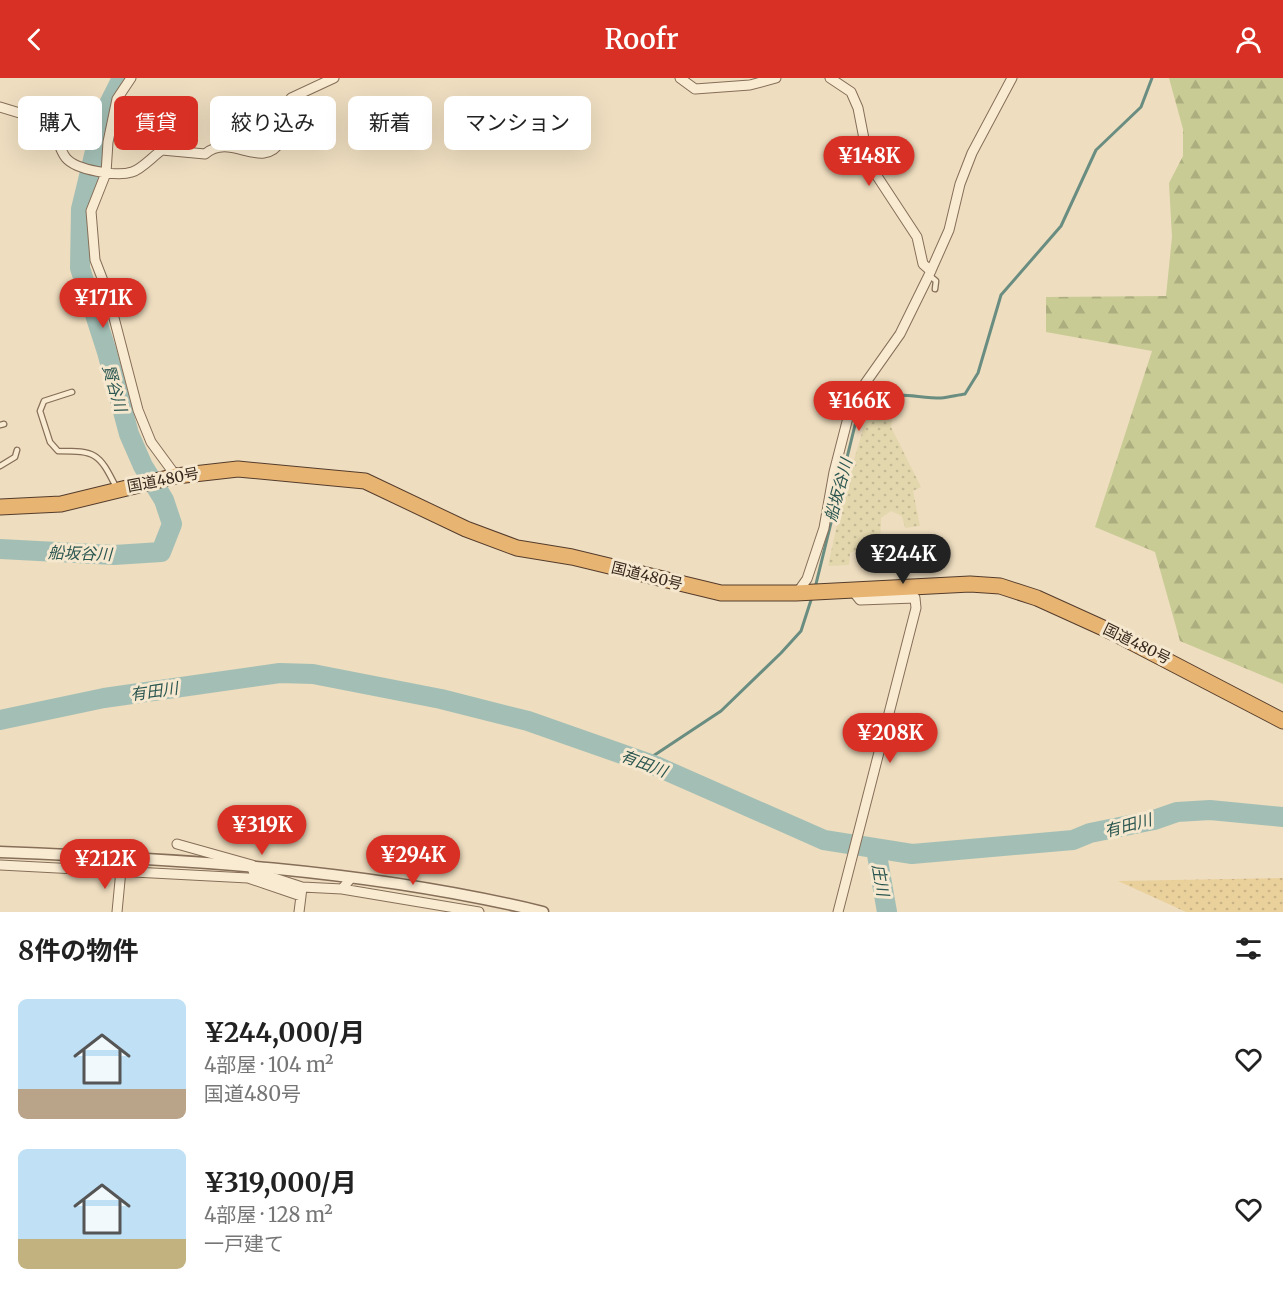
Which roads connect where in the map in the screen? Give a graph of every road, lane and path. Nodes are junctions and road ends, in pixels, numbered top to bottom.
1 (131, 78) edge
2 (334, 78) edge
3 (680, 78) edge
4 (776, 78) edge
5 (830, 78) edge
6 (1012, 78) edge
7 (0, 107) edge
8 (106, 172) junction
9 (930, 273) junction
10 (935, 289) dead end
11 (72, 392) dead end
12 (17, 450) dead end
13 (0, 466) edge
14 (170, 477) junction
15 (118, 489) junction
16 (0, 507) edge
17 (852, 590) junction
18 (796, 593) junction
19 (1283, 721) edge
20 (177, 844) dead end
21 (0, 852) edge
22 (0, 865) edge
23 (252, 866) junction
24 (121, 870) junction
25 (351, 878) junction
26 (342, 889) junction
27 (301, 891) junction
28 (117, 912) edge
29 (299, 912) edge
30 (479, 912) edge
31 (543, 912) edge
32 (838, 912) edge

1 - 8 street
2 - 8 street
3 - 4 street
5 - 9 street
6 - 9 street
7 - 8 street
8 - 14 street
9 - 10 lane
9 - 18 street
11 - 15 lane
12 - 13 lane
14 - 15 highway, 国道480号
14 - 18 highway, 国道480号
15 - 16 highway, 国道480号
17 - 18 highway, 国道480号
17 - 19 highway, 国道480号
17 - 32 street
20 - 23 street
21 - 23 street
22 - 24 street
23 - 25 street
23 - 27 street
24 - 27 street
24 - 28 street
25 - 26 street
25 - 31 street
26 - 27 street
26 - 30 street
27 - 29 street

